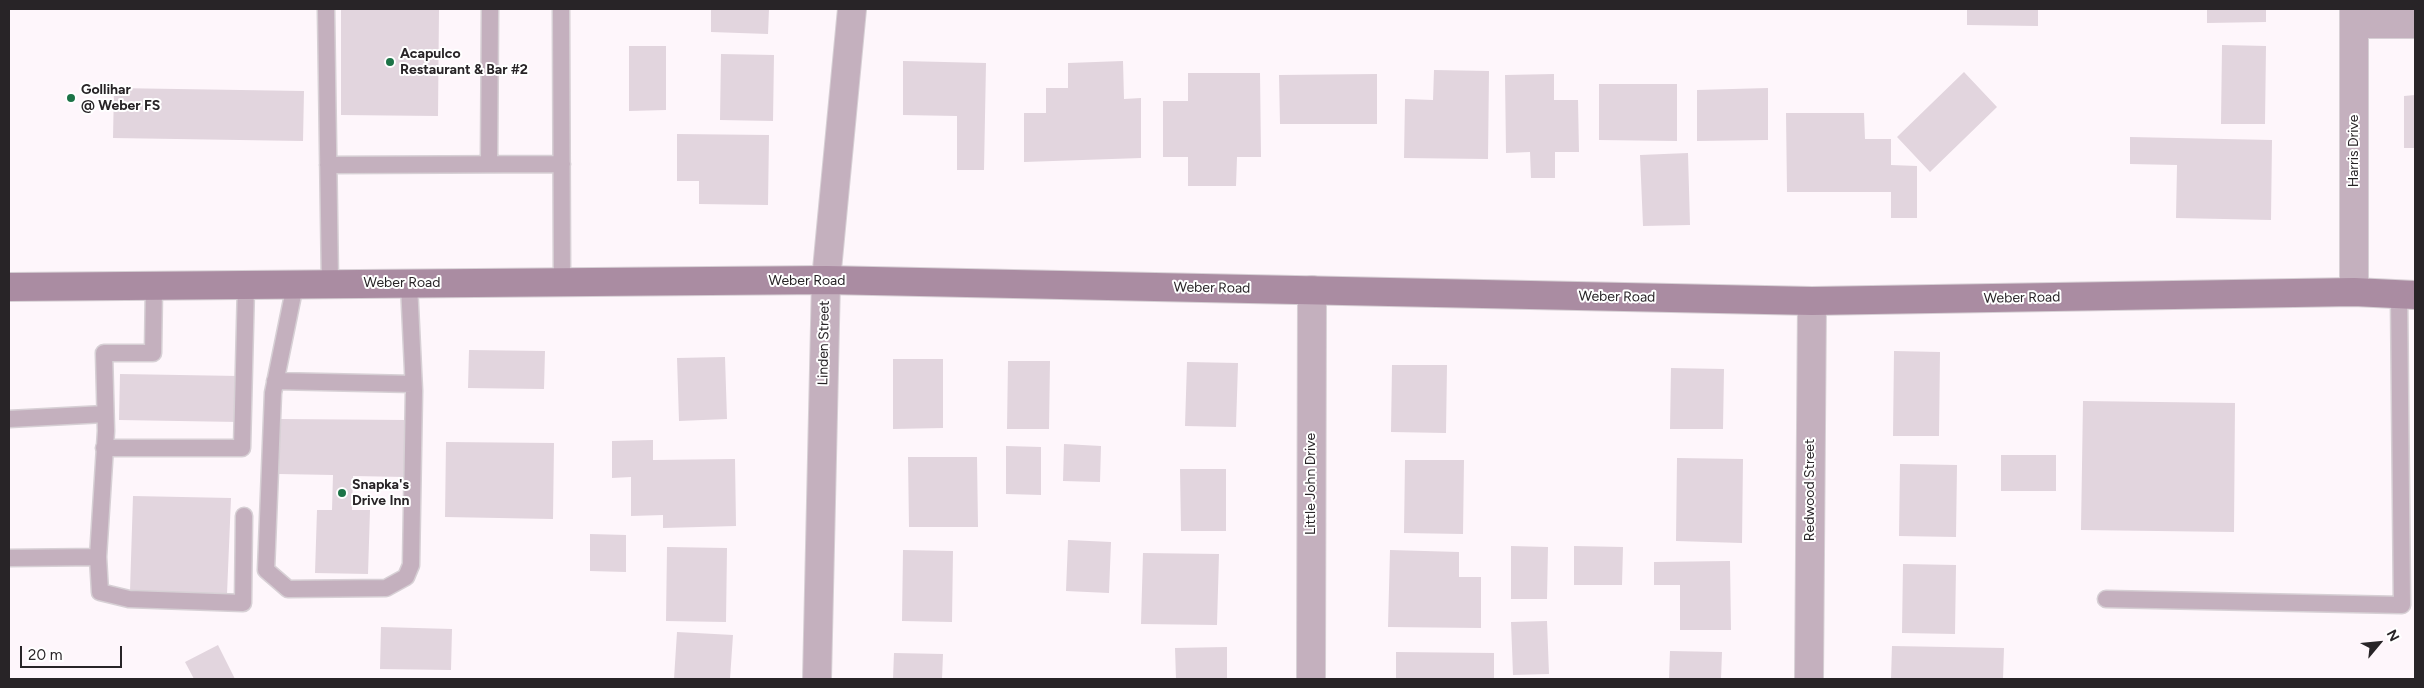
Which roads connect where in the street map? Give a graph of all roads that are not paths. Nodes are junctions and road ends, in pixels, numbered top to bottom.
1 (326, 9) edge
2 (490, 9) edge
3 (561, 9) edge
4 (852, 9) edge
5 (2354, 16) edge
6 (2415, 24) edge
7 (489, 164) junction
8 (562, 164) junction
9 (328, 165) junction
10 (826, 280) junction
11 (562, 282) junction
12 (330, 283) junction
13 (410, 284) junction
14 (246, 285) junction
15 (295, 285) junction
16 (154, 286) junction
17 (9, 287) edge
18 (1312, 290) junction
19 (2354, 292) junction
20 (2407, 295) edge
21 (1812, 301) junction
22 (275, 381) junction
23 (413, 384) junction
24 (105, 414) junction
25 (9, 418) edge
26 (104, 448) junction
27 (244, 516) dead end
28 (98, 557) junction
29 (9, 558) edge
30 (2106, 598) dead end
31 (817, 679) edge
32 (1311, 679) edge
33 (1809, 679) edge

1 - 9 lane
2 - 7 lane
3 - 8 lane
4 - 10 street, Linden Street
5 - 6 street
5 - 19 street, Harris Drive
7 - 8 lane
7 - 9 lane
8 - 11 lane
9 - 12 lane
10 - 11 main road, Weber Road
10 - 18 main road, Weber Road
10 - 31 street, Linden Street
11 - 13 main road, Weber Road
12 - 13 main road, Weber Road
12 - 15 main road, Weber Road
13 - 23 lane
14 - 15 main road, Weber Road
14 - 16 main road, Weber Road
14 - 26 lane
15 - 22 lane
16 - 17 main road, Weber Road
16 - 24 lane
18 - 21 main road, Weber Road
18 - 32 street, Little John Drive
19 - 20 main road, Weber Road
19 - 21 main road, Weber Road
20 - 30 lane
21 - 33 street, Redwood Street
22 - 23 lane
22 - 23 lane
24 - 25 lane
24 - 26 lane
26 - 28 lane
27 - 28 lane
28 - 29 lane

